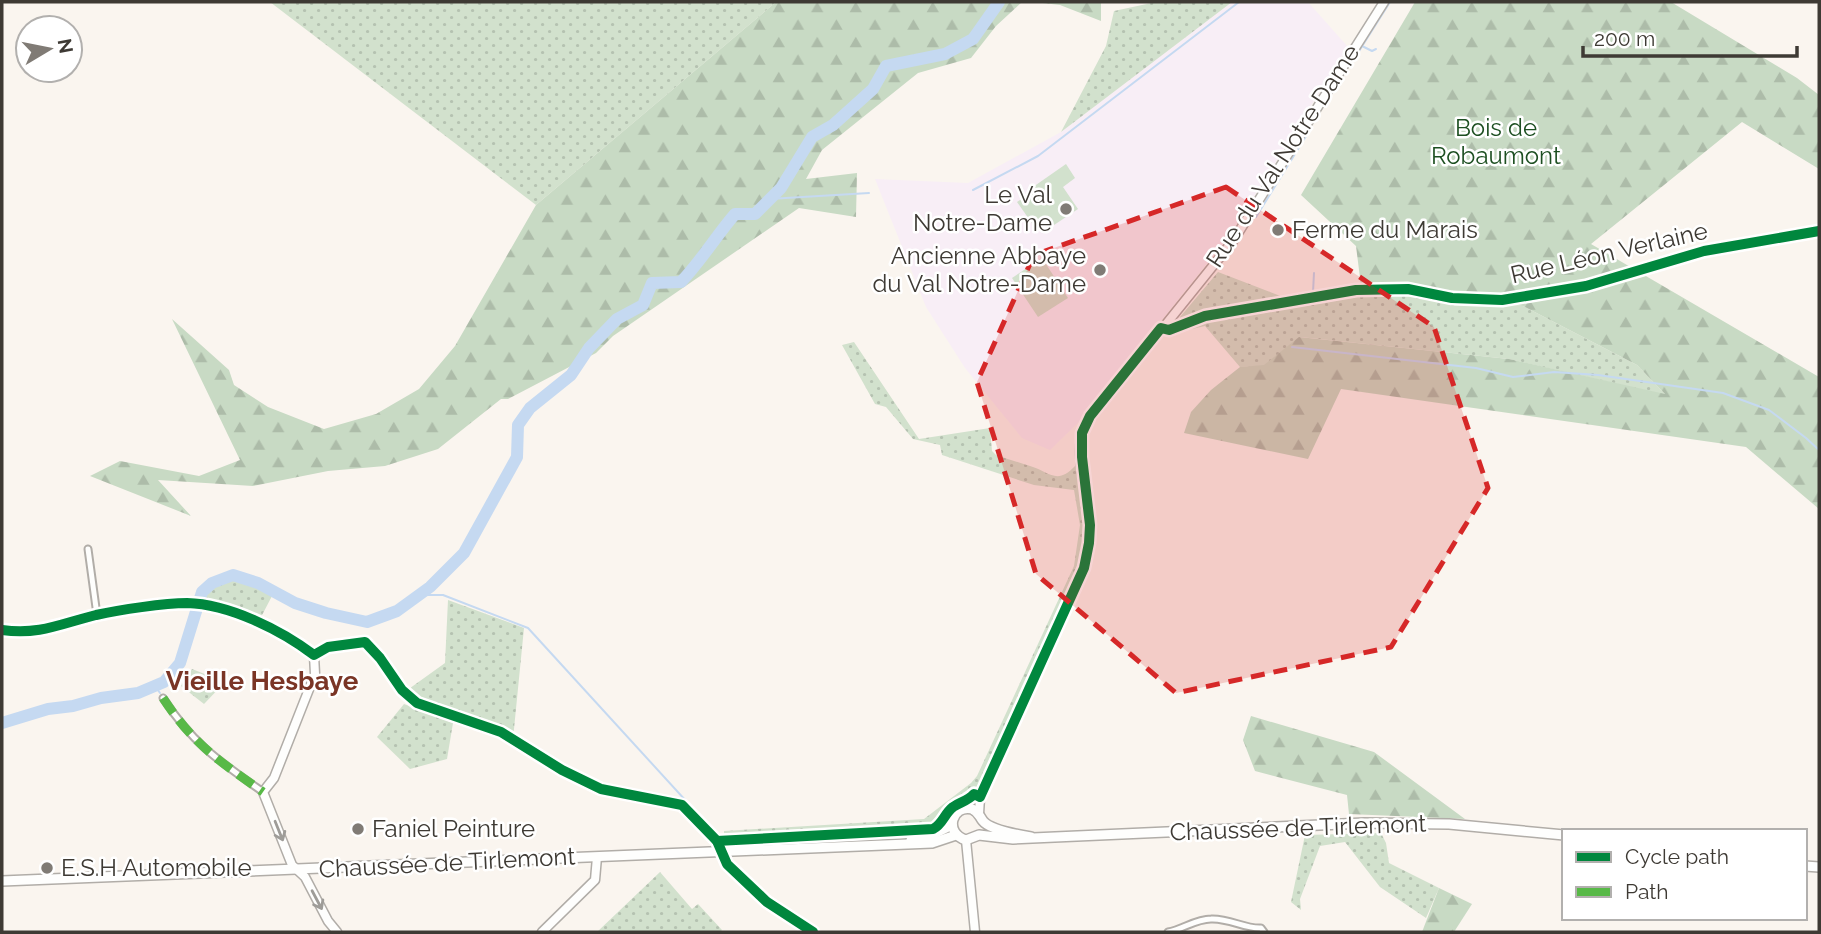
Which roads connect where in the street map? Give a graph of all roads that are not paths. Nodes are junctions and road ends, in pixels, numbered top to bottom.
1 (1384, 2) edge
2 (1819, 231) edge
3 (1161, 328) junction
4 (88, 549) dead end
5 (97, 615) junction
6 (2, 630) edge
7 (314, 655) junction
8 (380, 658) dead end
9 (163, 698) dead end
10 (263, 792) junction
11 (980, 797) junction
12 (968, 808) junction
13 (981, 818) junction
14 (952, 825) junction
15 (956, 835) junction
16 (979, 835) junction
17 (1562, 835) edge
18 (1031, 837) junction
19 (966, 840) junction
20 (891, 844) junction
21 (722, 851) junction
22 (597, 857) junction
23 (297, 869) junction
24 (2, 881) edge
25 (1254, 930) edge
26 (337, 932) edge
27 (541, 932) edge
28 (813, 932) edge
29 (975, 932) edge
30 (1168, 932) edge
31 (1264, 932) edge

1 - 3 street, Rue du Val Notre Dame
2 - 3 street, Rue Léon Verlaine
3 - 11 street, Rue du Val Notre Dame
4 - 5 street
5 - 6 street
5 - 7 street
7 - 8 street
7 - 10 street
9 - 10 street
10 -> 23 street
11 - 12 street, Rue du Val Notre Dame
11 - 13 street, Rue du Val Notre Dame
12 - 13 main road, Chaussée de Tirlemont
12 - 14 main road, Chaussée de Tirlemont
13 - 16 main road
13 - 18 main road, Chaussée de Tirlemont
14 - 15 main road
14 - 20 main road, Chaussée de Tirlemont
15 - 19 main road
15 - 20 main road, Chaussée de Tirlemont
16 - 18 main road, Chaussée de Tirlemont
16 - 19 main road, Chaussée de Tirlemont
17 - 18 main road, Chaussée de Tirlemont
19 - 29 street
20 - 21 main road, Chaussée de Tirlemont
21 - 22 main road, Chaussée de Tirlemont
21 - 28 street
22 - 23 main road, Chaussée de Tirlemont
22 - 27 street
23 - 24 main road, Chaussée de Tirlemont
23 -> 26 street
25 - 30 street
25 - 31 street

